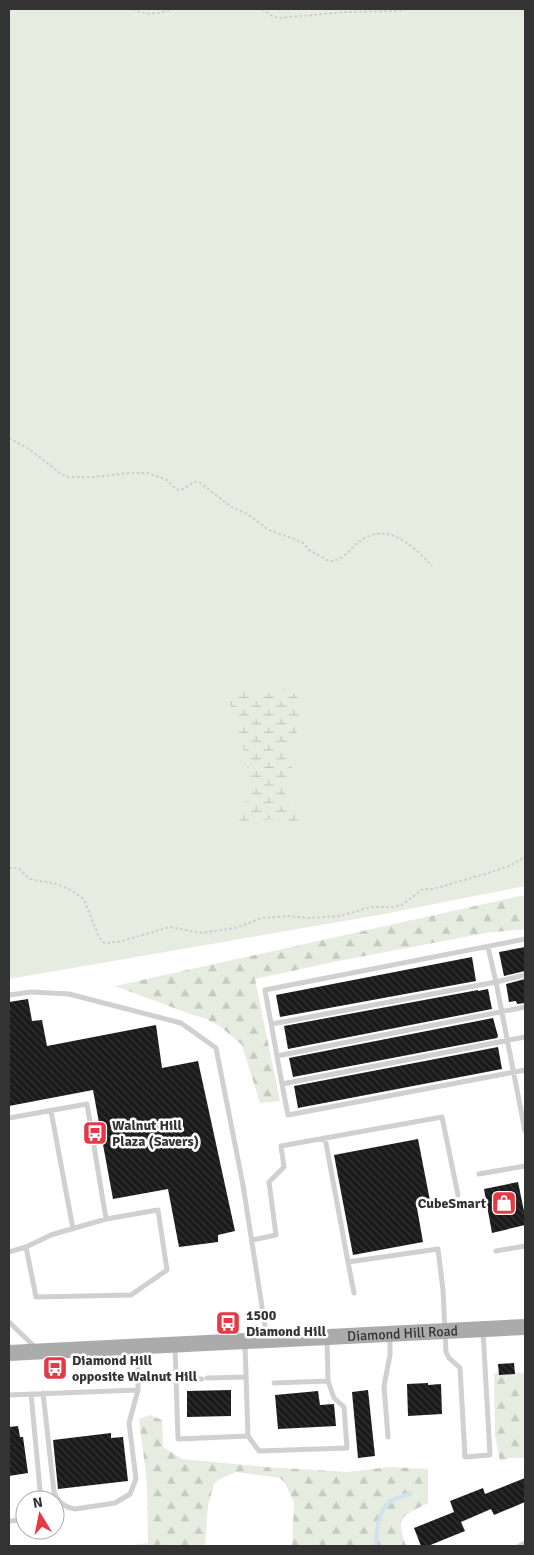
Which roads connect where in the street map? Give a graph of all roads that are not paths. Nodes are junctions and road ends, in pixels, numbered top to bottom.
1 (525, 939) edge
2 (488, 947) junction
3 (525, 975) edge
4 (496, 982) junction
5 (9, 995) edge
6 (525, 1007) edge
7 (503, 1011) junction
8 (272, 1024) junction
9 (525, 1037) edge
10 (508, 1040) junction
11 (277, 1056) junction
12 (525, 1070) edge
13 (513, 1072) junction
14 (282, 1084) junction
15 (522, 1093) edge
16 (51, 1111) junction
17 (9, 1118) edge
18 (524, 1120) edge
19 (525, 1131) edge
20 (325, 1138) junction
21 (525, 1166) edge
22 (479, 1174) dead end
23 (458, 1195) dead end
24 (106, 1219) junction
25 (73, 1229) junction
26 (252, 1240) junction
27 (525, 1246) edge
28 (26, 1248) junction
29 (496, 1251) dead end
30 (9, 1252) edge
31 (348, 1262) junction
32 (354, 1293) dead end
33 (9, 1322) edge
34 (525, 1327) edge
35 (482, 1329) junction
36 (445, 1331) junction
37 (390, 1334) junction
38 (327, 1336) junction
39 (267, 1339) junction
40 (245, 1341) junction
41 (175, 1344) junction
42 (138, 1346) junction
43 (38, 1350) junction
44 (9, 1353) edge
45 (246, 1377) junction
46 (176, 1380) junction
47 (328, 1381) junction
48 (274, 1383) dead end
49 (138, 1390) junction
50 (43, 1393) junction
51 (31, 1394) junction
52 (9, 1395) edge
53 (248, 1436) junction
54 (388, 1437) dead end
55 (40, 1490) edge
56 (525, 1543) edge
57 (520, 1546) edge

1 - 2 lane
2 - 4 lane
2 - 8 lane
3 - 4 lane
4 - 7 lane
4 - 8 lane
5 - 26 lane
6 - 7 lane
7 - 10 lane
7 - 11 lane
8 - 11 lane
9 - 10 lane
10 - 13 lane
10 - 14 lane
11 - 14 lane
12 - 13 lane
13 - 14 lane
13 - 15 lane
15 - 18 lane
16 - 17 lane
16 - 24 lane
16 - 25 lane
18 - 19 lane
20 - 23 lane
20 - 26 lane
20 - 31 lane
21 - 22 lane
24 - 25 lane
24 - 28 lane
25 - 28 lane
26 - 39 lane
27 - 29 lane
28 - 30 lane
31 - 32 lane
31 - 36 lane
33 - 43 lane
34 - 35 main road, Diamond Hill Road
35 - 36 main road, Diamond Hill Road
35 - 36 lane
36 - 37 main road, Diamond Hill Road
37 - 38 main road, Diamond Hill Road
37 - 54 lane
38 - 39 main road, Diamond Hill Road
38 - 47 lane
39 - 40 main road, Diamond Hill Road
40 - 41 main road, Diamond Hill Road
40 - 45 lane
41 - 42 main road, Diamond Hill Road
41 - 46 lane
42 - 43 main road, Diamond Hill Road
42 - 49 lane
43 - 44 main road, Diamond Hill Road
45 - 46 lane
45 - 53 lane
46 - 53 lane
47 - 48 lane
47 - 53 lane
49 - 50 lane
49 - 50 lane
50 - 51 lane
51 - 52 lane
51 - 55 lane
56 - 57 lane

